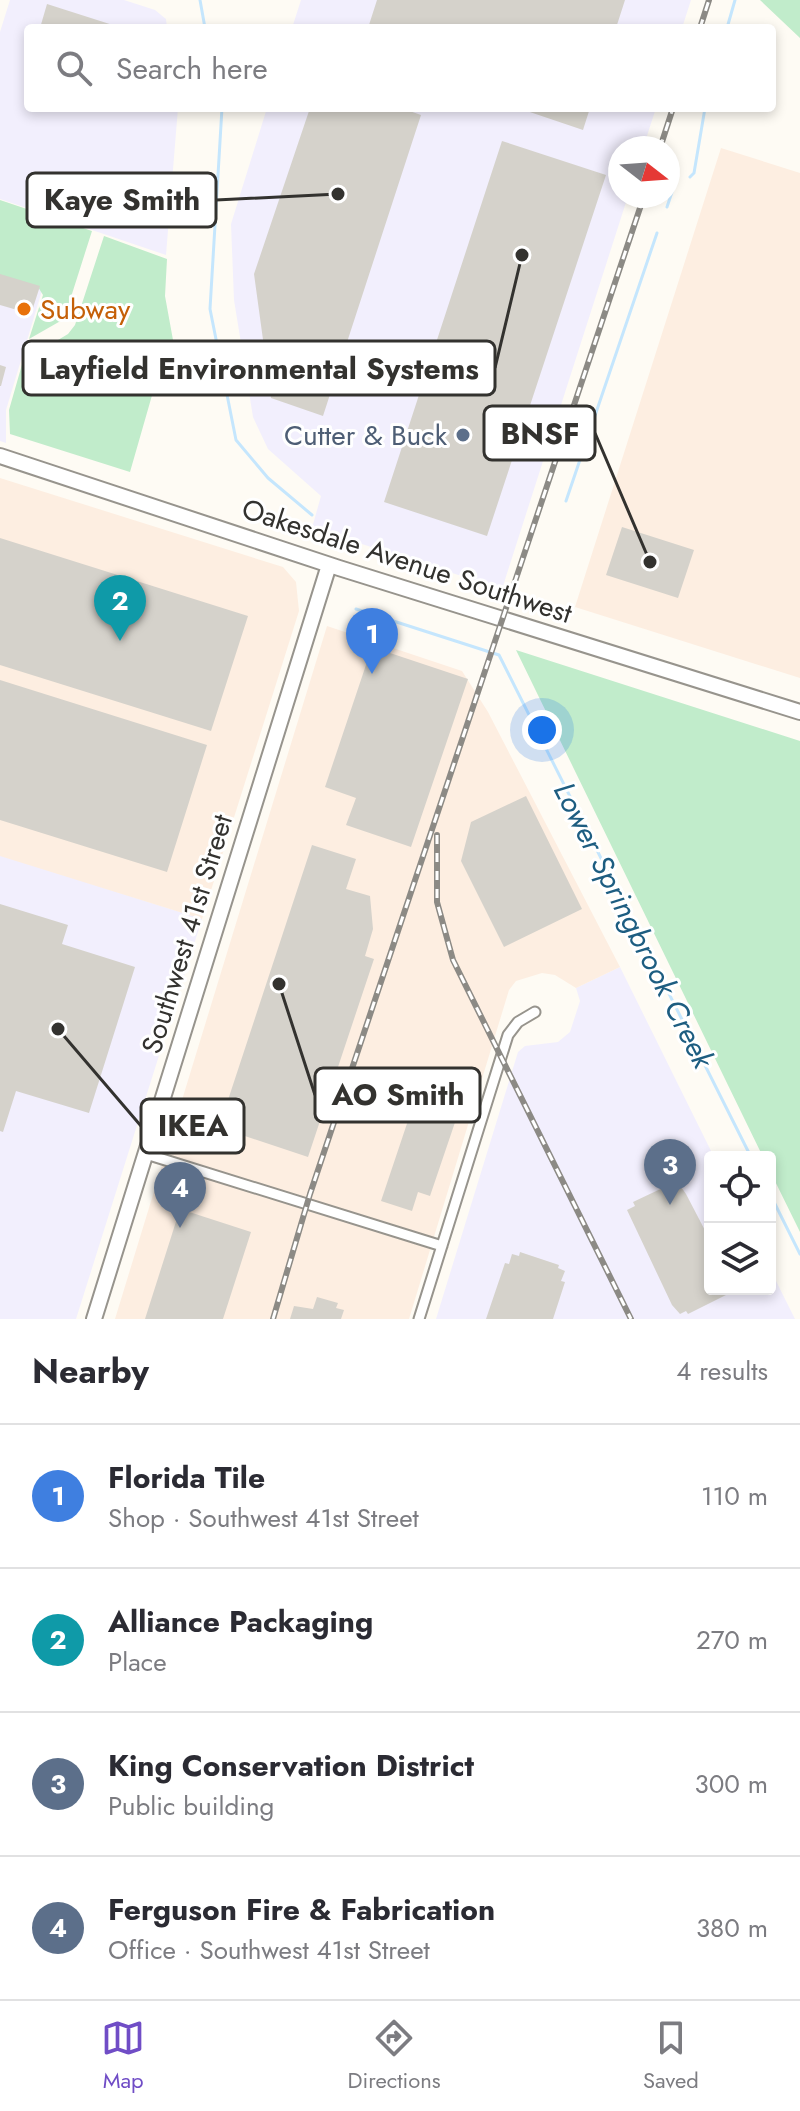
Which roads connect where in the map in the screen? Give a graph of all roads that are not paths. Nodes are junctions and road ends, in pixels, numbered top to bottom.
1 (0, 456) edge
2 (329, 565) junction
3 (800, 712) edge
4 (535, 1012) dead end
5 (146, 1154) junction
6 (442, 1246) junction
7 (94, 1319) edge
8 (419, 1319) edge

1 - 2 street, Oakesdale Avenue Southwest
2 - 3 street, Oakesdale Avenue Southwest
2 - 5 street, Southwest 41st Street
4 - 6 street
5 - 6 street
5 - 7 street, Southwest 41st Street
6 - 8 street

